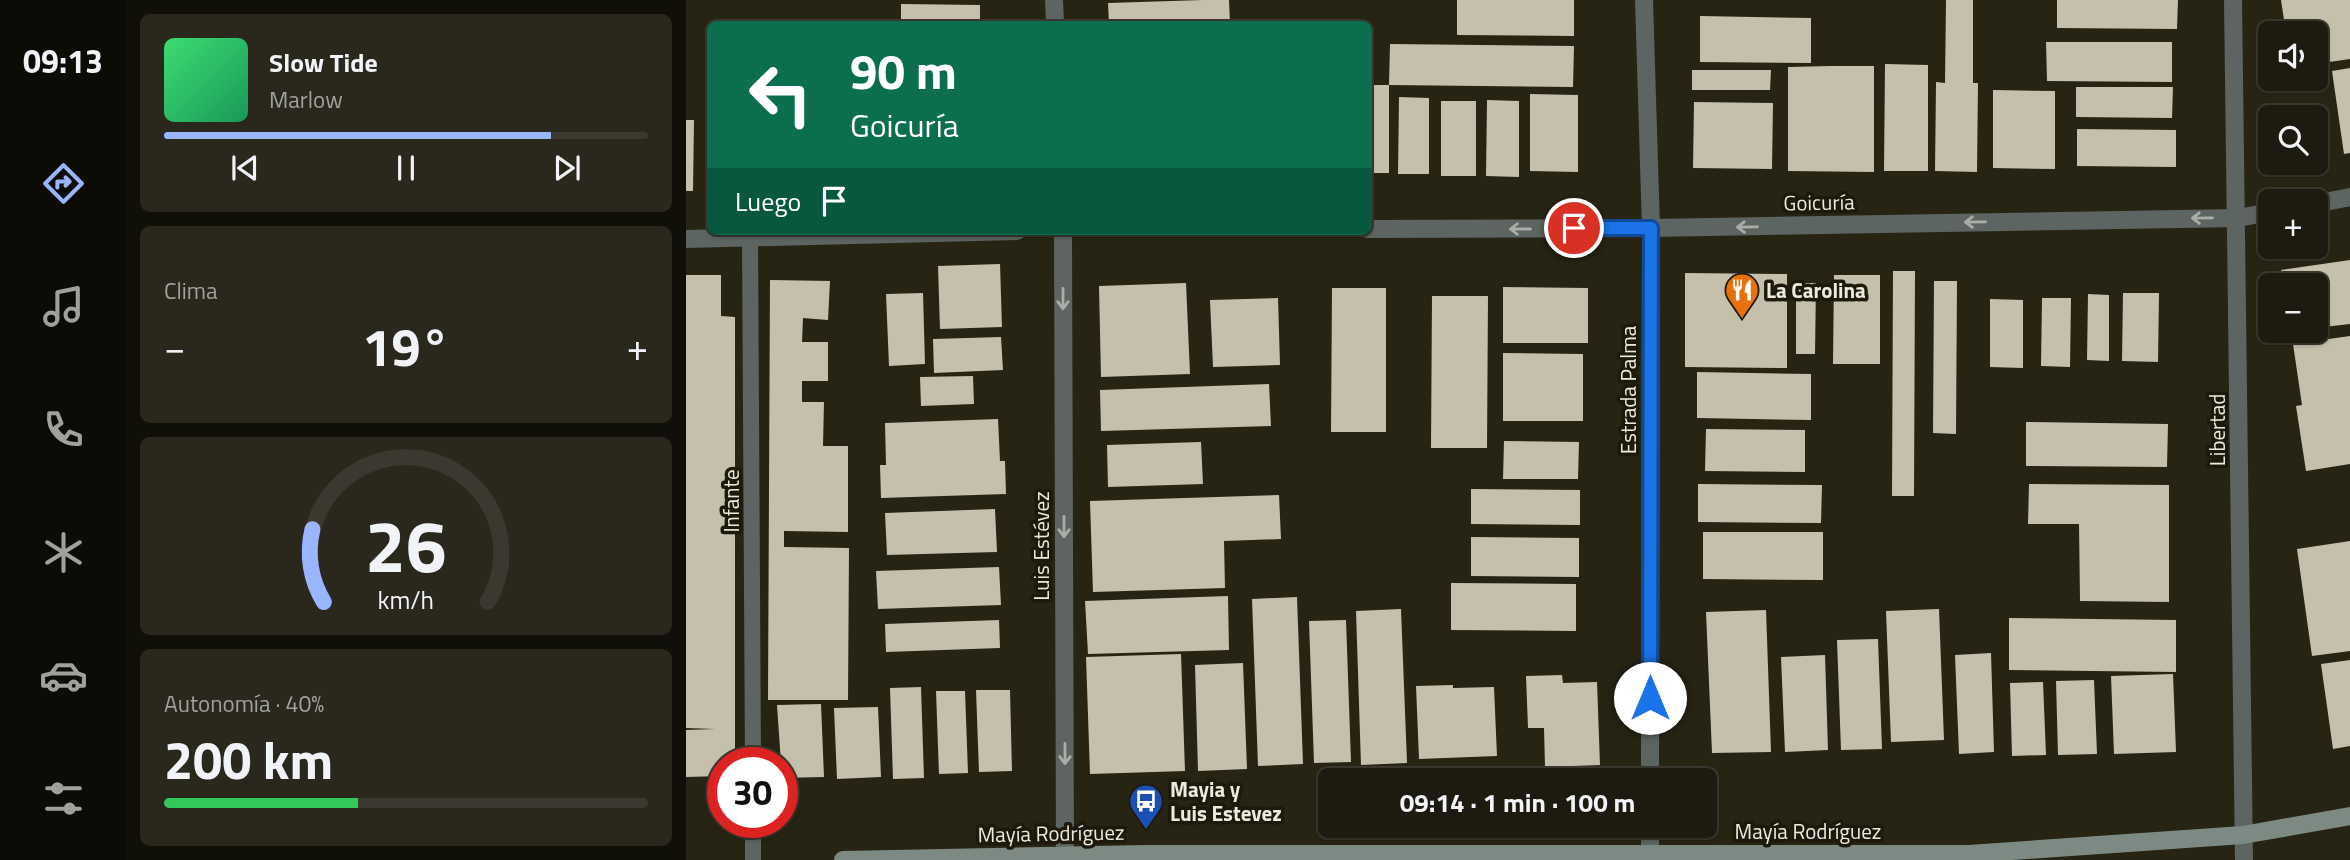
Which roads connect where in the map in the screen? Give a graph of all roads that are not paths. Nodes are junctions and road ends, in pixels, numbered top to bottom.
1 (1054, 0) edge
2 (1644, 0) edge
3 (2233, 0) edge
4 (1055, 21) edge
5 (2350, 197) edge
6 (2328, 201) edge
7 (2258, 214) edge
8 (2238, 218) junction
9 (1651, 228) junction
10 (1372, 229) edge
11 (864, 235) edge
12 (1063, 235) edge
13 (750, 238) junction
14 (686, 239) edge
15 (753, 747) edge
16 (1650, 768) edge
17 (2350, 816) edge
18 (2243, 835) junction
19 (753, 838) edge
20 (1650, 838) edge
21 (1065, 857) edge
22 (1650, 857) edge
23 (1969, 857) edge
24 (753, 860) edge
25 (843, 860) edge
26 (2244, 860) edge

1 - 4 street
2 - 9 street, Estrada Palma
3 - 8 street, Libertad
5 - 6 street
7 - 8 street, Goicuría
8 -> 9 street, Goicuría
8 - 18 street, Libertad
9 -> 10 street, Goicuría
9 - 16 street, Estrada Palma
11 - 13 street
12 -> 21 street, Luis Estévez
13 - 14 street
13 - 15 lane, Infante
17 - 18 main road, Mayía Rodríguez
18 - 23 main road, Mayía Rodríguez
18 - 26 street, Libertad
19 - 24 lane
20 - 22 street
21 - 22 main road, Mayía Rodríguez
21 - 25 main road, Mayía Rodríguez
22 - 23 main road, Mayía Rodríguez

